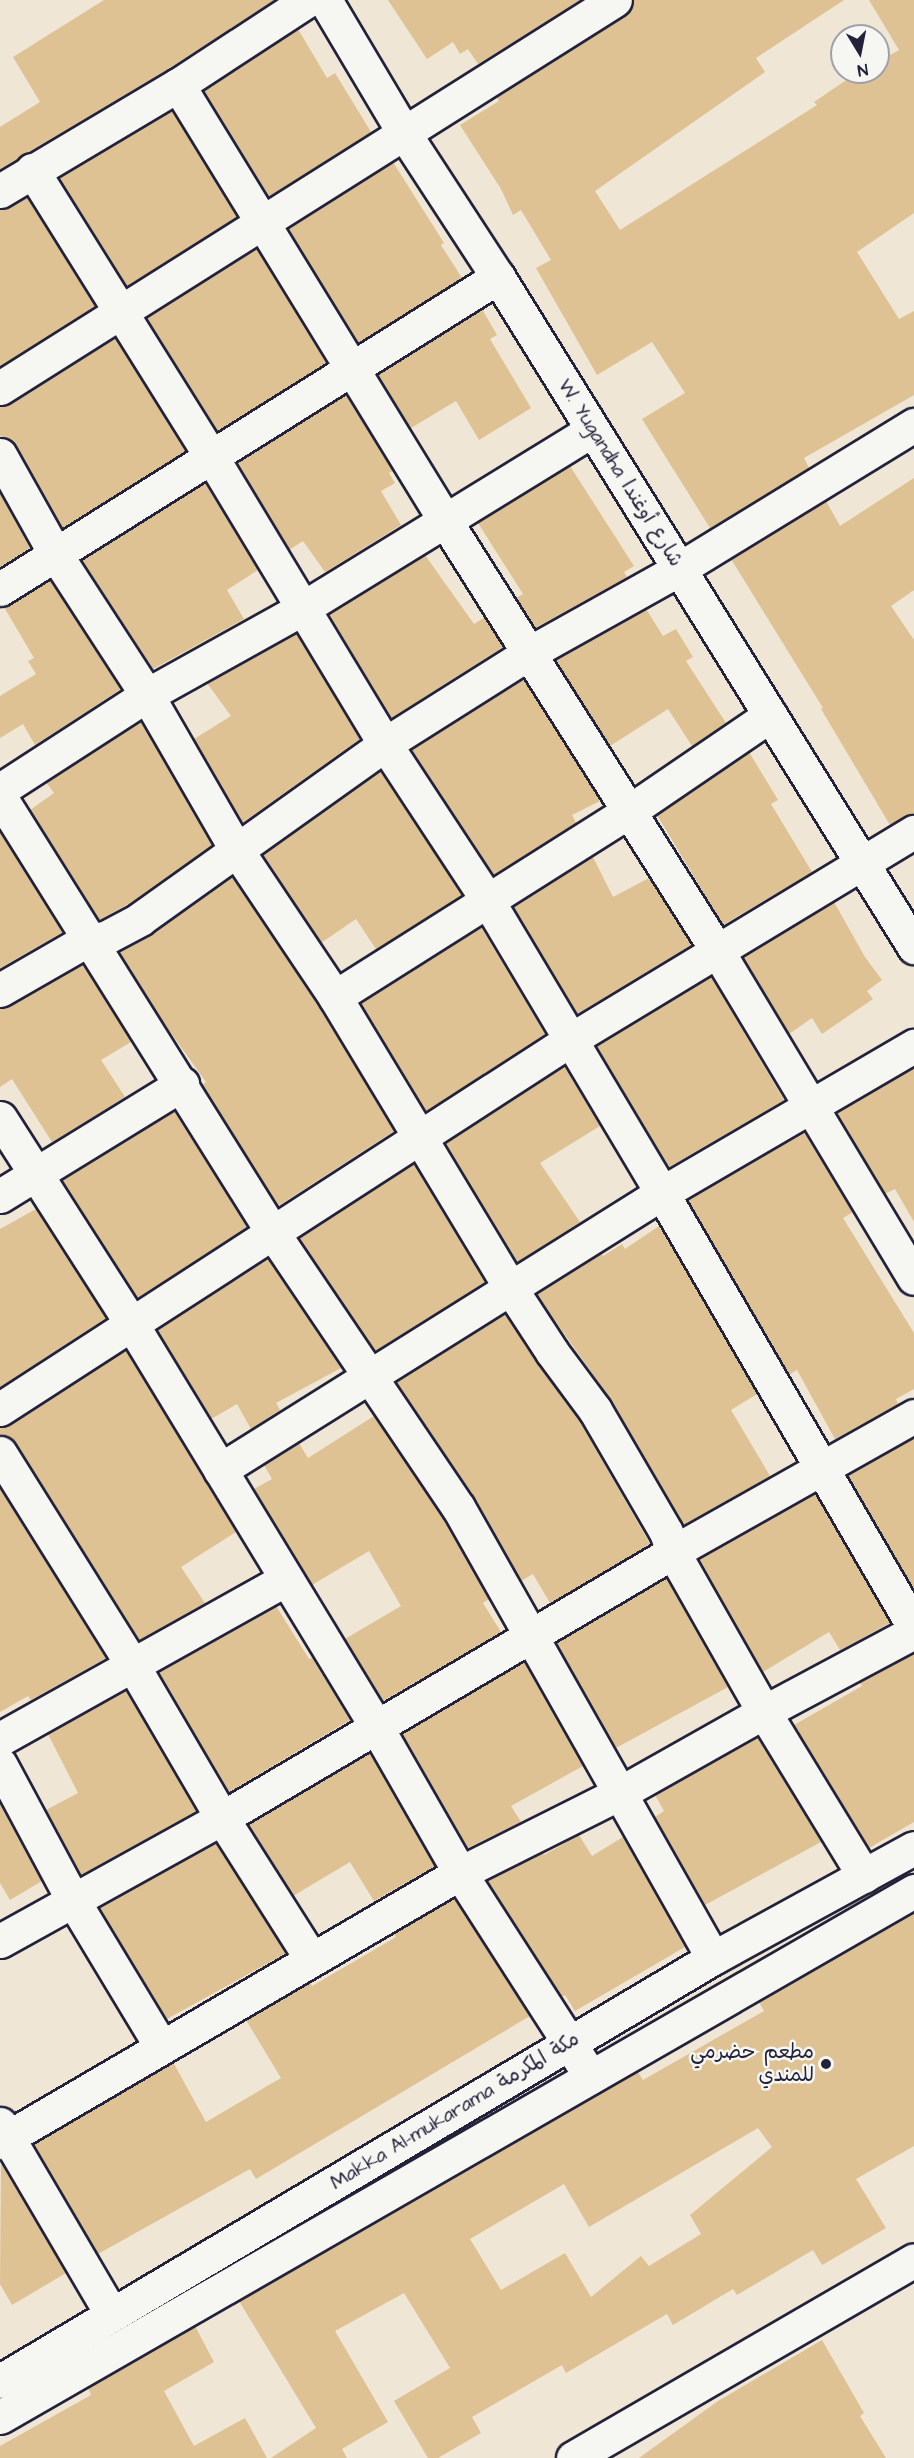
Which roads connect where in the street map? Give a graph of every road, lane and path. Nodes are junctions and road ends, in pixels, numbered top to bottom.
1 (308, 0) edge
2 (325, 0) edge
3 (615, 0) edge
4 (178, 85) junction
5 (404, 133) junction
6 (32, 170) junction
7 (0, 191) edge
8 (261, 221) junction
9 (498, 277) junction
10 (119, 313) junction
11 (352, 369) junction
12 (0, 388) edge
13 (914, 424) edge
14 (592, 430) junction
15 (0, 455) edge
16 (211, 456) junction
17 (446, 522) junction
18 (56, 555) junction
19 (679, 569) junction
20 (0, 589) edge
21 (303, 608) junction
22 (530, 653) junction
23 (147, 695) junction
24 (770, 715) junction
25 (384, 744) junction
26 (0, 790) edge
27 (0, 796) edge
28 (628, 812) junction
29 (914, 832) edge
30 (236, 849) junction
31 (862, 863) junction
32 (488, 901) junction
33 (87, 940) junction
34 (914, 947) edge
35 (718, 951) junction
36 (0, 990) edge
37 (335, 997) junction
38 (570, 1040) junction
39 (914, 1046) edge
40 (182, 1083) junction
41 (810, 1106) junction
42 (0, 1118) edge
43 (418, 1137) junction
44 (37, 1173) junction
45 (662, 1193) junction
46 (0, 1196) edge
47 (273, 1233) junction
48 (914, 1278) edge
49 (512, 1289) junction
50 (131, 1323) junction
51 (369, 1375) junction
52 (0, 1409) edge
53 (914, 1416) edge
54 (0, 1453) edge
55 (820, 1468) junction
56 (220, 1470) junction
57 (673, 1552) junction
58 (285, 1580) junction
59 (914, 1627) edge
60 (914, 1632) edge
61 (532, 1636) junction
62 (132, 1664) junction
63 (764, 1712) junction
64 (377, 1728) junction
65 (0, 1739) edge
66 (0, 1764) edge
67 (620, 1793) junction
68 (222, 1818) junction
69 (914, 1848) edge
70 (460, 1873) junction
71 (864, 1876) junction
72 (914, 1891) edge
73 (74, 1902) junction
74 (0, 1941) edge
75 (311, 1958) junction
76 (713, 1958) junction
77 (570, 2043) junction
78 (161, 2046) junction
79 (591, 2077) junction
80 (2, 2134) edge
81 (914, 2260) edge
82 (112, 2315) junction
83 (0, 2380) edge
84 (0, 2418) edge
85 (573, 2458) edge

1 - 4 main road
2 - 5 main road, W. Yugandha شارع أوغندا
3 - 5 main road
4 - 6 main road
4 - 8 main road
5 - 8 main road
5 - 9 main road, W. Yugandha شارع أوغندا
6 - 7 main road
6 - 10 main road
8 - 10 main road
8 - 11 main road
9 - 11 main road
9 - 14 main road, W. Yugandha شارع أوغندا
10 - 12 main road
10 - 16 main road
11 - 16 main road
11 - 17 main road
13 - 19 main road
14 - 17 main road
14 - 19 main road, W. Yugandha شارع أوغندا
15 - 18 main road
16 - 18 main road
16 - 21 main road
17 - 21 main road
17 - 22 main road
18 - 20 main road
18 - 23 main road
19 - 22 main road
19 - 24 main road, W. Yugandha شارع أوغندا
21 - 23 main road
21 - 25 main road
22 - 25 main road
22 - 28 main road
23 - 26 main road
23 - 30 main road
24 - 28 main road
24 - 31 main road, W. Yugandha شارع أوغندا
25 - 30 main road
25 - 32 main road
27 - 33 main road
28 - 32 main road
28 - 35 main road
29 - 31 main road
30 - 33 main road
30 - 37 main road
31 - 34 main road, W. Yugandha شارع أوغندا
31 - 35 main road
32 - 37 main road
32 - 38 main road
33 - 36 main road
33 - 40 main road
35 - 38 main road
35 - 41 main road
37 - 43 main road
38 - 43 main road
38 - 45 main road
39 - 41 main road
40 - 44 main road
40 - 47 main road
41 - 45 main road
41 - 48 main road
42 - 44 main road
43 - 47 main road
43 - 49 main road
44 - 46 main road
44 - 50 main road
45 - 49 main road
45 - 55 main road
47 - 50 main road
47 - 51 main road
49 - 51 main road
49 - 57 main road
50 - 52 main road
50 - 56 main road
51 - 56 main road
51 - 61 main road
53 - 55 main road
54 - 62 main road
55 - 57 main road
55 - 59 main road
56 - 58 main road
57 - 61 main road
57 - 63 main road
58 - 62 main road
58 - 64 main road
60 - 63 main road
61 - 64 main road
61 - 67 main road
62 - 65 main road
62 - 68 main road
63 - 67 main road
63 - 71 main road
64 - 68 main road
64 - 70 main road
66 - 73 main road
67 - 70 main road
67 - 76 main road
68 - 73 main road
68 - 75 main road
69 - 71 main road, Makka Al-mukarama مكة المكرمة
70 - 75 main road
70 - 77 main road
71 - 76 main road, Makka Al-mukarama مكة المكرمة
72 - 79 main road, Makka Al-mukarama مكة المكرمة
73 - 74 main road
73 - 78 main road
75 - 78 main road
76 - 77 main road, Makka Al-mukarama مكة المكرمة
77 - 79 main road
77 - 82 main road, Makka Al-mukarama مكة المكرمة
78 - 80 main road
79 - 84 main road, Makka Al-mukarama مكة المكرمة
80 - 82 main road
81 - 85 main road
82 - 83 main road, Makka Al-mukarama مكة المكرمة

